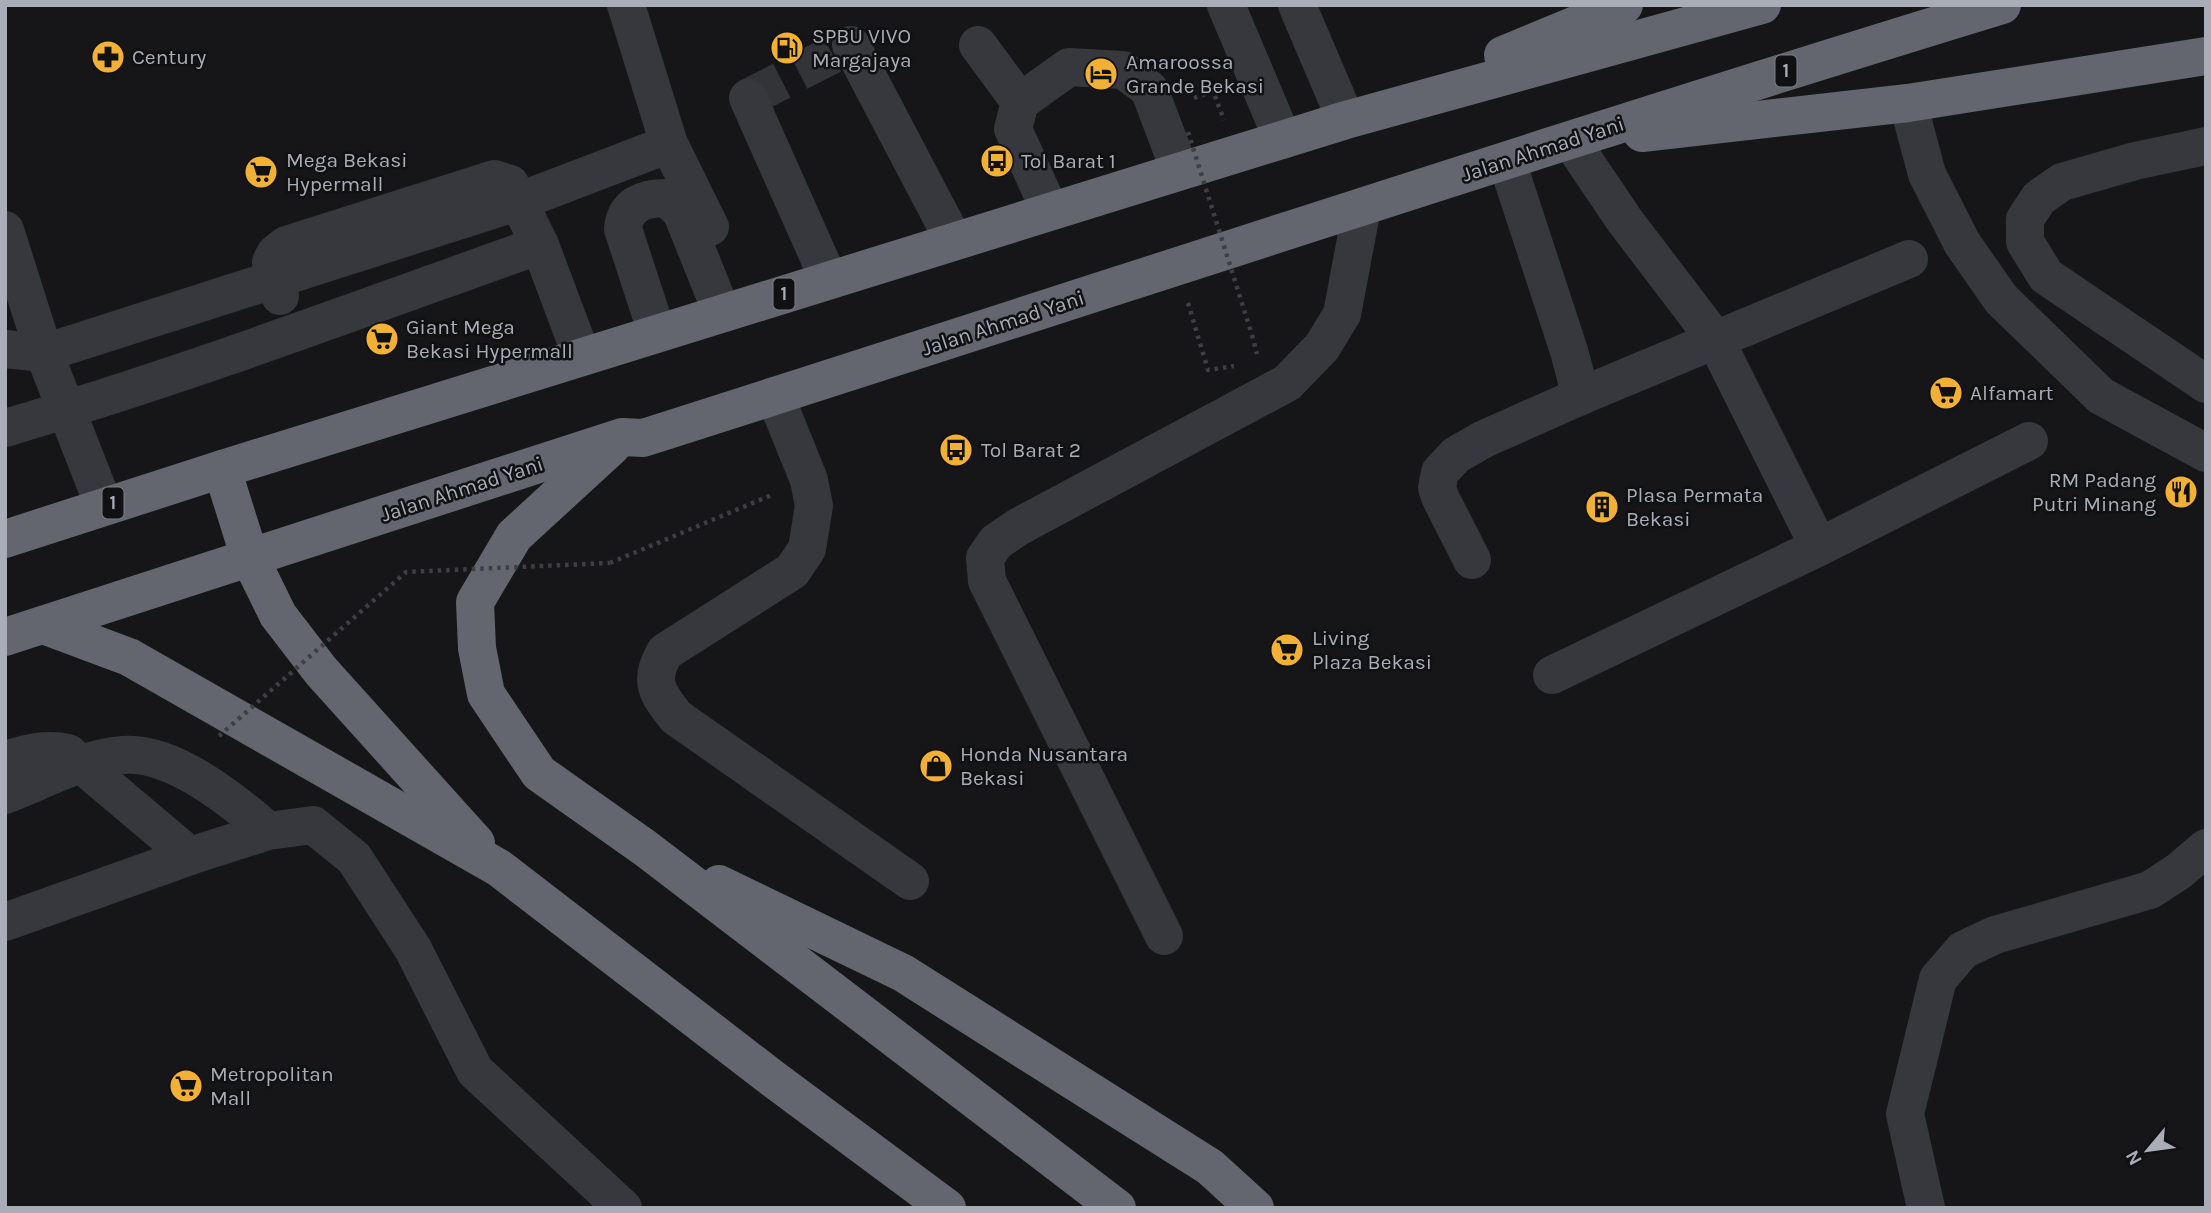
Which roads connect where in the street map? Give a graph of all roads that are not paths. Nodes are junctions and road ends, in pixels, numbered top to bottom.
1 (625, 5) edge
2 (1226, 5) edge
3 (1297, 5) edge
4 (1624, 5) edge
5 (1762, 5) edge
6 (2002, 5) edge
7 (851, 44) dead end
8 (978, 45) dead end
9 (2206, 56) edge
10 (748, 98) dead end
11 (1020, 102) junction
12 (1909, 103) junction
13 (1346, 120) junction
14 (1283, 139) junction
15 (1571, 141) junction
16 (669, 144) junction
17 (2206, 146) edge
18 (1507, 162) junction
19 (1180, 171) junction
20 (520, 201) junction
21 (1362, 208) junction
22 (1050, 211) junction
23 (5, 230) edge
24 (954, 241) junction
25 (540, 245) junction
26 (1909, 259) dead end
27 (275, 279) junction
28 (829, 280) junction
29 (735, 309) junction
30 (657, 333) junction
31 (290, 334) junction
32 (1715, 339) junction
33 (5, 349) edge
34 (44, 353) junction
35 (582, 357) junction
36 (2206, 384) edge
37 (775, 396) junction
38 (1581, 396) junction
39 (67, 410) junction
40 (5, 428) edge
41 (622, 437) junction
42 (2029, 441) dead end
43 (2206, 453) edge
44 (222, 469) junction
45 (104, 506) junction
46 (5, 540) edge
47 (1819, 547) junction
48 (250, 558) junction
49 (1472, 560) dead end
50 (43, 625) junction
51 (5, 638) edge
52 (1552, 675) dead end
53 (5, 760) edge
54 (84, 764) junction
55 (5, 795) edge
56 (268, 831) junction
57 (645, 848) junction
58 (2206, 849) edge
59 (190, 856) junction
60 (499, 868) junction
61 (910, 881) dead end
62 (5, 922) edge
63 (1164, 936) dead end
64 (623, 1208) edge
65 (947, 1208) edge
66 (1117, 1208) edge
67 (1255, 1208) edge
68 (1926, 1208) edge

1 - 16 street
2 - 14 street
3 - 13 street
4 - 13 highway
5 - 13 highway, 1
6 - 15 highway, Jalan Ahmad Yani / 1
7 - 24 street
8 - 11 street
9 - 12 highway
10 - 28 street
11 - 19 street
11 - 22 street
12 - 15 highway
12 - 43 street
13 - 14 highway, 1
14 - 19 highway, 1
15 - 18 highway, Jalan Ahmad Yani / 1
15 - 32 street
16 - 20 street
16 - 29 street
17 - 36 street
18 - 21 highway, Jalan Ahmad Yani / 1
18 - 38 street
19 - 22 highway, 1
20 - 25 street
20 - 27 street
21 - 37 highway, Jalan Ahmad Yani / 1
21 - 63 street
22 - 24 highway, 1
23 - 34 street
24 - 28 highway, 1
25 - 31 street
25 - 35 street
26 - 32 street
27 - 31 street
27 - 34 street
28 - 29 highway, 1
29 - 30 highway, 1
29 - 30 street
30 - 35 highway, 1
31 - 39 street
32 - 38 street
32 - 47 street
33 - 34 street
34 - 39 street
35 - 44 highway, 1
37 - 41 highway, Jalan Ahmad Yani / 1
37 - 61 street
38 - 49 street
39 - 40 street
39 - 45 street
41 - 48 highway, Jalan Ahmad Yani / 1
41 - 57 highway
42 - 47 street
44 - 45 highway, 1
44 - 48 highway
45 - 46 highway, 1
47 - 52 street
48 - 50 highway, Jalan Ahmad Yani / 1
48 - 60 highway
50 - 51 highway, Jalan Ahmad Yani / 1
50 - 60 highway
53 - 54 street
54 - 55 street
54 - 56 street
54 - 59 street
56 - 59 street
56 - 64 street
57 - 66 highway
57 - 67 highway
58 - 68 street
59 - 62 street
60 - 65 highway

